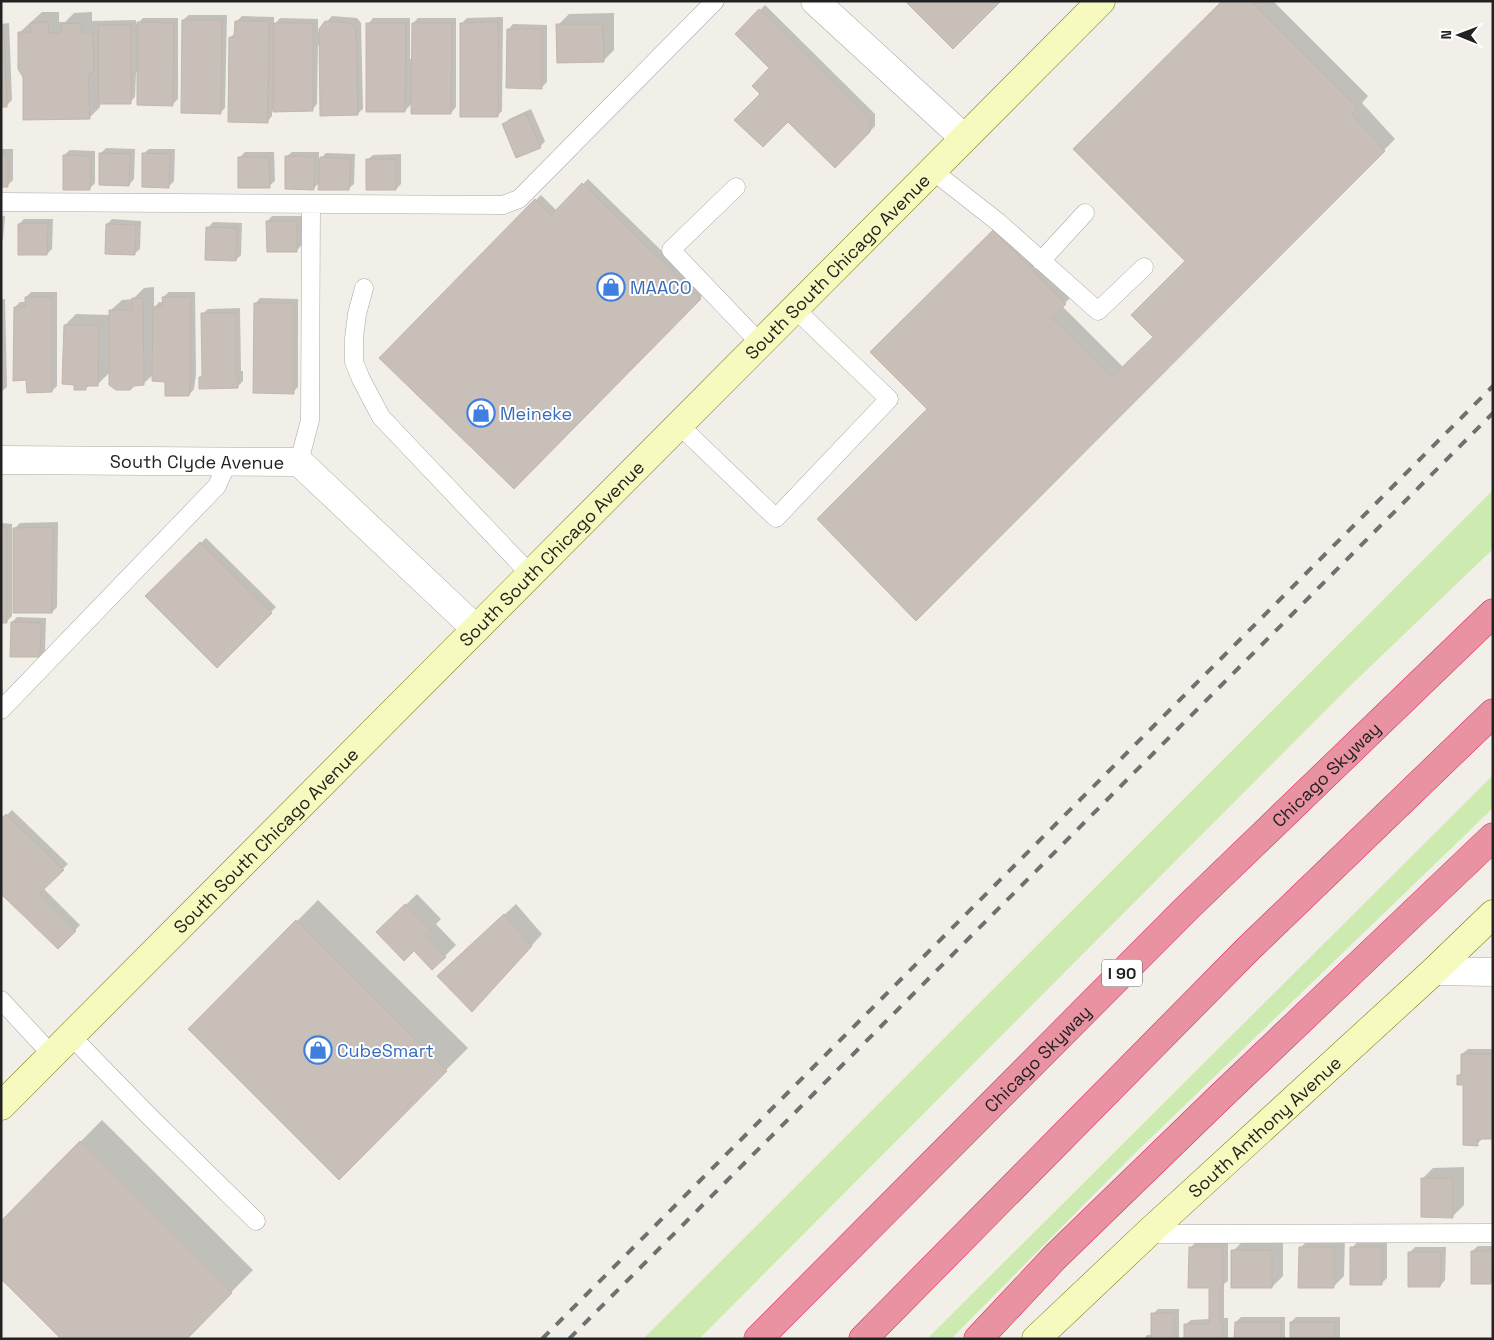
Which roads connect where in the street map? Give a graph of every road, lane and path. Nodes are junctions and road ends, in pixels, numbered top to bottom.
1 (716, 1) edge
2 (815, 1) edge
3 (1101, 1) edge
4 (964, 138) junction
5 (932, 170) junction
6 (736, 187) dead end
7 (1, 202) edge
8 (311, 204) junction
9 (1085, 213) dead end
10 (1041, 260) junction
11 (1144, 267) dead end
12 (364, 288) dead end
13 (795, 309) junction
14 (760, 343) junction
15 (679, 425) junction
16 (1, 460) edge
17 (228, 461) junction
18 (299, 462) junction
19 (530, 574) junction
20 (1493, 613) edge
21 (476, 629) junction
22 (1, 710) edge
23 (1493, 713) edge
24 (1493, 837) edge
25 (1493, 914) edge
26 (1434, 971) junction
27 (1493, 972) edge
28 (1, 1000) edge
29 (62, 1045) junction
30 (1, 1106) edge
31 (256, 1220) dead end
32 (1493, 1233) edge
33 (1147, 1234) junction
34 (758, 1339) edge
35 (863, 1339) edge
36 (978, 1339) edge
37 (1036, 1339) edge

1 - 8 lane
2 - 4 street
3 - 4 main road, South South Chicago Avenue
4 - 5 main road, South South Chicago Avenue
5 - 10 lane
5 - 13 main road, South South Chicago Avenue
6 - 14 lane
7 - 8 lane
8 - 18 lane
9 - 10 lane
10 - 11 lane
12 - 19 lane
13 - 14 main road, South South Chicago Avenue
13 - 15 lane
14 - 15 main road, South South Chicago Avenue
15 - 19 main road, South South Chicago Avenue
16 - 17 street, South Clyde Avenue
17 - 18 street, South Clyde Avenue
17 - 22 lane
18 - 21 street, South Clyde Avenue
19 - 21 main road, South South Chicago Avenue
20 - 34 highway, Chicago Skyway / I 90
21 - 29 main road, South South Chicago Avenue
23 - 35 highway
24 - 36 highway
25 - 26 main road, South Anthony Avenue
26 - 27 street
26 - 33 main road, South Anthony Avenue
28 - 29 lane
29 - 30 main road, South South Chicago Avenue
29 - 31 lane
32 - 33 lane
33 - 37 main road, South Anthony Avenue

